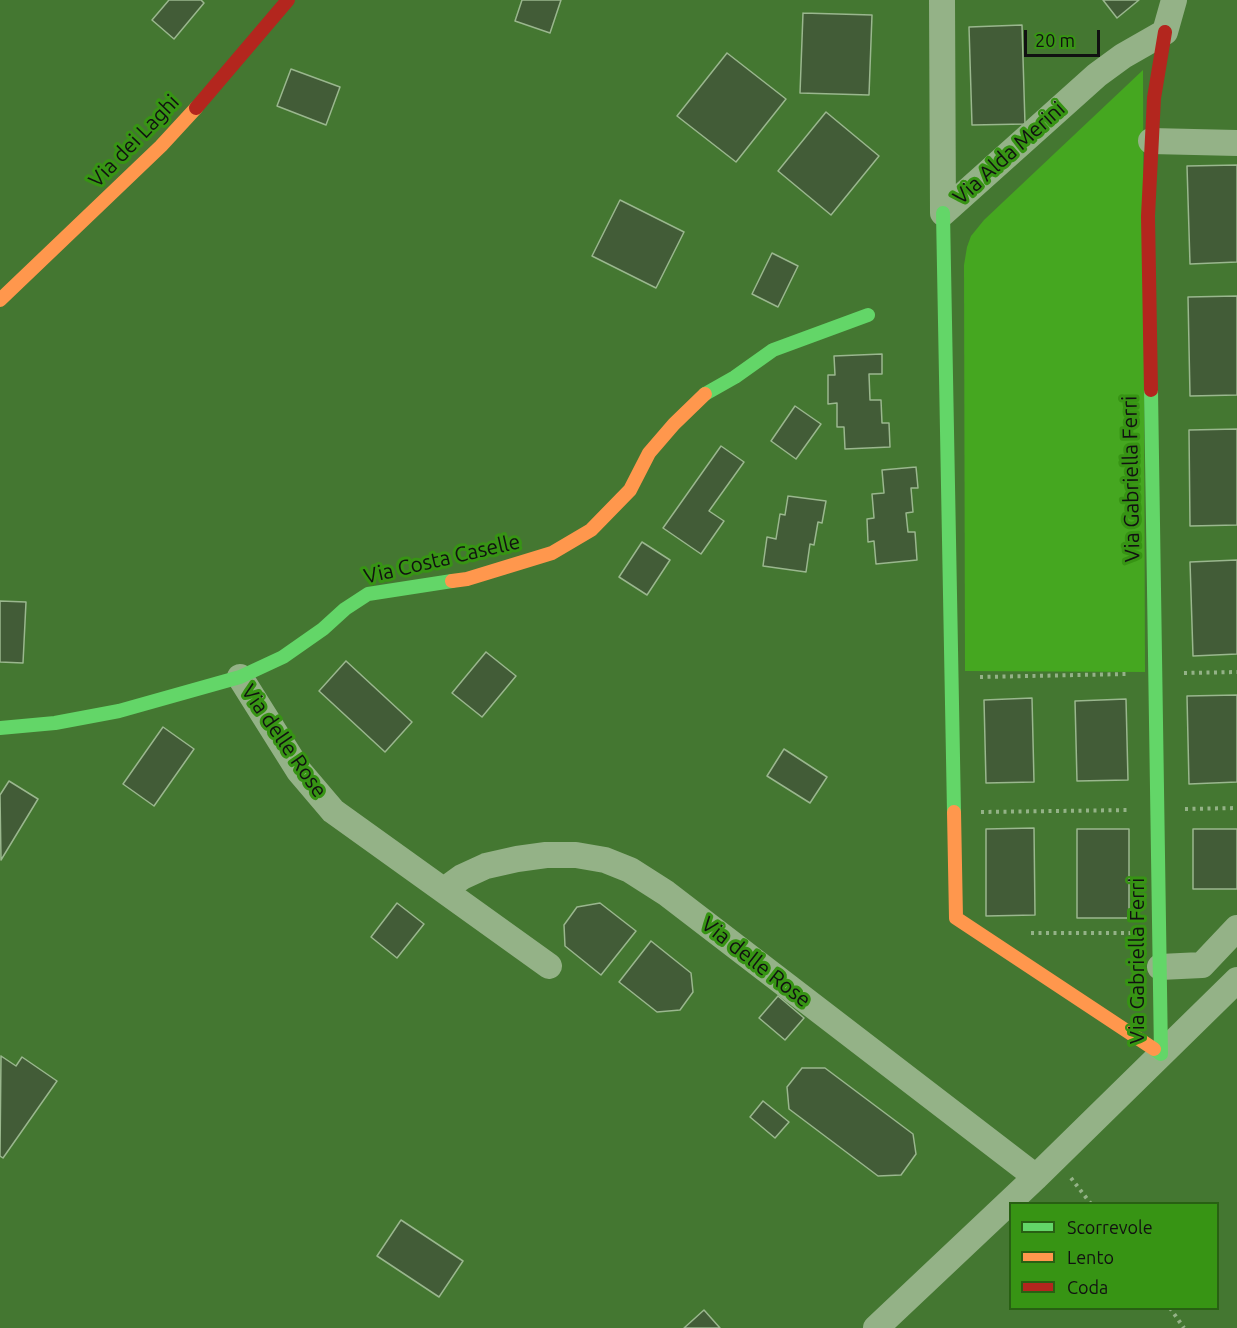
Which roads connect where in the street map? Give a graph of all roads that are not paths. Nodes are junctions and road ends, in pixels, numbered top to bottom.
1 (288, 0) edge
2 (942, 0) edge
3 (1174, 0) edge
4 (1165, 32) junction
5 (1151, 141) junction
6 (1237, 143) edge
7 (943, 213) junction
8 (0, 300) edge
9 (868, 315) dead end
10 (240, 677) junction
11 (0, 728) edge
12 (444, 890) junction
13 (1237, 928) edge
14 (549, 966) dead end
15 (1160, 967) junction
16 (1237, 980) edge
17 (1161, 1054) junction
18 (1036, 1177) junction
19 (1009, 1202) edge
20 (1010, 1202) edge
21 (876, 1328) edge

1 - 8 street, Via dei Laghi
2 - 7 street, Via Alda Merini
3 - 4 street
4 - 5 street, Via Gabriella Ferri
4 - 7 street, Via Alda Merini
5 - 6 street
5 - 15 street, Via Gabriella Ferri
7 - 17 street, Via Gabriella Ferri
9 - 10 street, Via Costa Caselle
10 - 11 street, Via Costa Caselle
10 - 12 street, Via delle Rose
12 - 14 street, Via delle Rose
12 - 18 street, Via delle Rose
13 - 15 street
15 - 17 street, Via Gabriella Ferri
16 - 17 street
17 - 18 street
18 - 20 street
19 - 21 street

